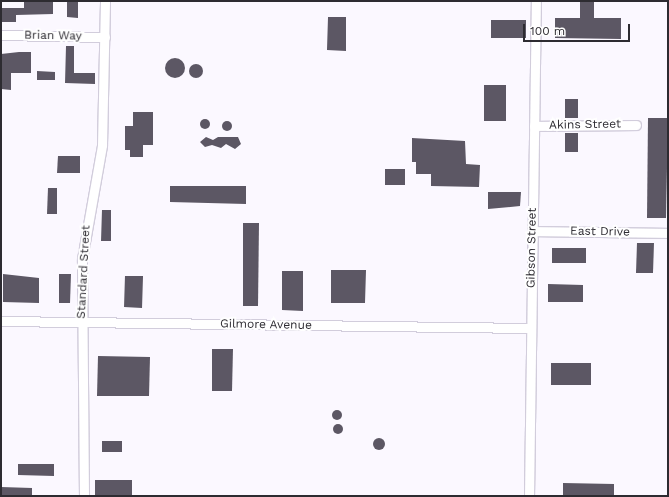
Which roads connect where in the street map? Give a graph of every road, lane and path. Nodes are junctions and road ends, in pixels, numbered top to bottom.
1 (105, 1) edge
2 (536, 1) edge
3 (1, 35) edge
4 (105, 37) junction
5 (636, 125) dead end
6 (534, 126) junction
7 (532, 231) junction
8 (668, 233) edge
9 (1, 321) edge
10 (81, 322) junction
11 (531, 328) junction
12 (84, 496) edge
13 (529, 496) edge

1 - 4 street, Standard Street
2 - 6 street, Gibson Street
3 - 4 street, Brian Way
4 - 10 street, Standard Street
5 - 6 street, Akins Street
6 - 7 street, Gibson Street
7 - 8 street, East Drive
7 - 11 street, Gibson Street
9 - 10 street, Gilmore Avenue
10 - 11 street, Gilmore Avenue
10 - 12 street, Standard Street
11 - 13 street, Gibson Street

